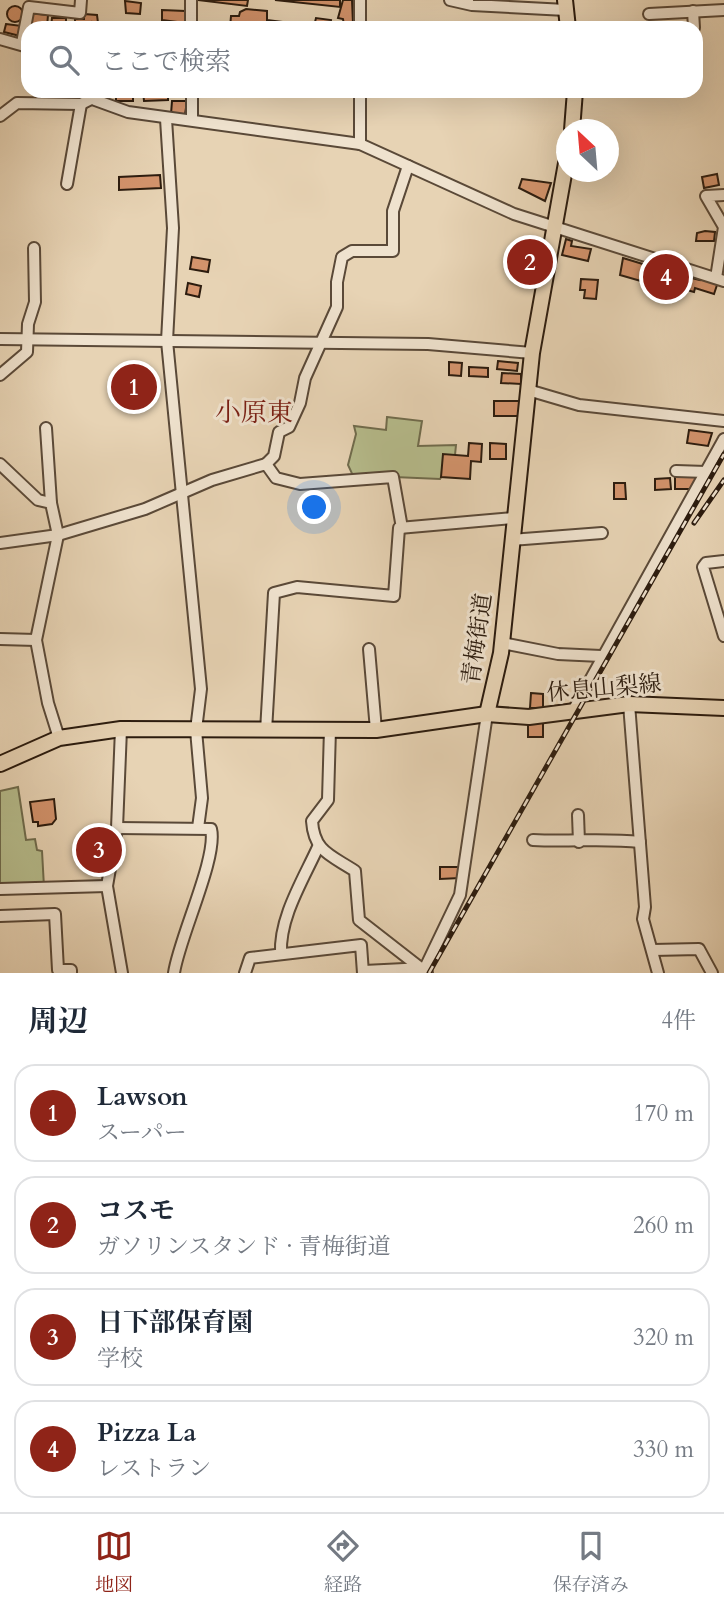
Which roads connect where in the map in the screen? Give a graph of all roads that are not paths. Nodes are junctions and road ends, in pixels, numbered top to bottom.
1 (81, 0) edge
2 (191, 0) edge
3 (360, 0) edge
4 (450, 0) edge
5 (565, 5) edge
6 (724, 9) edge
7 (693, 11) junction
8 (649, 14) dead end
9 (28, 21) edge
10 (191, 21) edge
11 (360, 21) edge
12 (694, 21) edge
13 (0, 39) edge
14 (21, 44) edge
15 (86, 98) edge
16 (95, 98) edge
17 (192, 98) edge
18 (360, 98) edge
19 (574, 98) edge
20 (81, 104) junction
21 (0, 116) edge
22 (166, 119) junction
23 (192, 119) junction
24 (573, 119) edge
25 (360, 144) junction
26 (408, 166) junction
27 (563, 182) edge
28 (67, 184) dead end
29 (724, 195) edge
30 (555, 228) junction
31 (34, 248) dead end
32 (720, 279) edge
33 (0, 339) edge
34 (29, 339) junction
35 (167, 341) junction
36 (319, 345) junction
37 (532, 353) junction
38 (0, 375) edge
39 (528, 390) junction
40 (724, 421) edge
41 (46, 428) dead end
42 (724, 439) edge
43 (0, 464) edge
44 (266, 464) junction
45 (676, 471) dead end
46 (706, 472) junction
47 (180, 496) junction
48 (51, 503) junction
49 (513, 518) junction
50 (402, 528) junction
51 (602, 533) dead end
52 (58, 535) junction
53 (511, 540) junction
54 (0, 543) edge
55 (724, 561) edge
56 (724, 636) edge
57 (0, 639) edge
58 (36, 640) junction
59 (502, 643) junction
60 (369, 649) dead end
61 (601, 656) junction
62 (629, 704) junction
63 (724, 708) edge
64 (573, 711) junction
65 (487, 714) junction
66 (121, 729) junction
67 (330, 729) junction
68 (196, 730) junction
69 (376, 730) junction
70 (265, 731) junction
71 (59, 738) junction
72 (0, 764) edge
73 (578, 815) dead end
74 (117, 828) junction
75 (198, 828) junction
76 (533, 840) dead end
77 (579, 842) junction
78 (640, 842) junction
79 (318, 847) junction
80 (107, 886) junction
81 (0, 888) edge
82 (0, 916) edge
83 (653, 950) junction
84 (281, 954) junction
85 (426, 971) edge
86 (364, 972) edge
87 (71, 973) edge
88 (122, 973) edge
89 (174, 973) edge
90 (246, 973) edge
91 (658, 973) edge
92 (712, 973) edge

1 - 9 street
2 - 10 street
3 - 11 street
4 - 5 street
6 - 7 street
7 - 8 street
7 - 12 street
13 - 14 street
15 - 20 street
16 - 22 street
17 - 23 street
18 - 25 street
19 - 24 main road
20 - 21 street
20 - 28 street
22 - 23 street
22 - 35 street
23 - 25 street
25 - 26 street
26 - 30 street
26 - 36 street
27 - 30 main road, 青梅街道
29 - 32 street
30 - 32 street
30 - 37 main road, 青梅街道
31 - 34 street
33 - 34 street
34 - 35 street
34 - 38 street
35 - 36 street
35 - 47 street
36 - 37 street
36 - 44 street
37 - 39 main road, 青梅街道
39 - 40 street
39 - 49 main road, 青梅街道
41 - 48 street
42 - 46 street
43 - 48 street
44 - 47 street
44 - 50 street
45 - 46 street
46 - 61 street
47 - 52 street
47 - 68 street
48 - 52 street
49 - 50 street
49 - 53 main road, 青梅街道
50 - 70 street
51 - 53 street
52 - 54 street
52 - 58 street
53 - 59 main road, 青梅街道
55 - 56 street
57 - 58 street
58 - 71 street
59 - 61 street
59 - 65 main road, 青梅街道
60 - 69 street
61 - 64 street
62 - 63 main road, 休息山梨線
62 - 64 main road, 休息山梨線
62 - 78 street
64 - 65 main road, 休息山梨線
65 - 69 main road, 青梅街道
65 - 85 street
66 - 68 main road, 青梅街道
66 - 71 main road, 青梅街道
66 - 74 street
67 - 69 main road, 青梅街道
67 - 70 main road, 青梅街道
67 - 79 street
68 - 70 main road, 青梅街道
68 - 75 street
71 - 72 main road, 青梅街道
73 - 77 street
74 - 75 street
74 - 80 street
75 - 89 street
76 - 77 street
77 - 78 street
78 - 83 street
79 - 84 street
79 - 85 street
80 - 81 street
80 - 88 street
82 - 87 street
83 - 91 street
83 - 92 street
84 - 86 street
84 - 90 street
85 - 86 street

